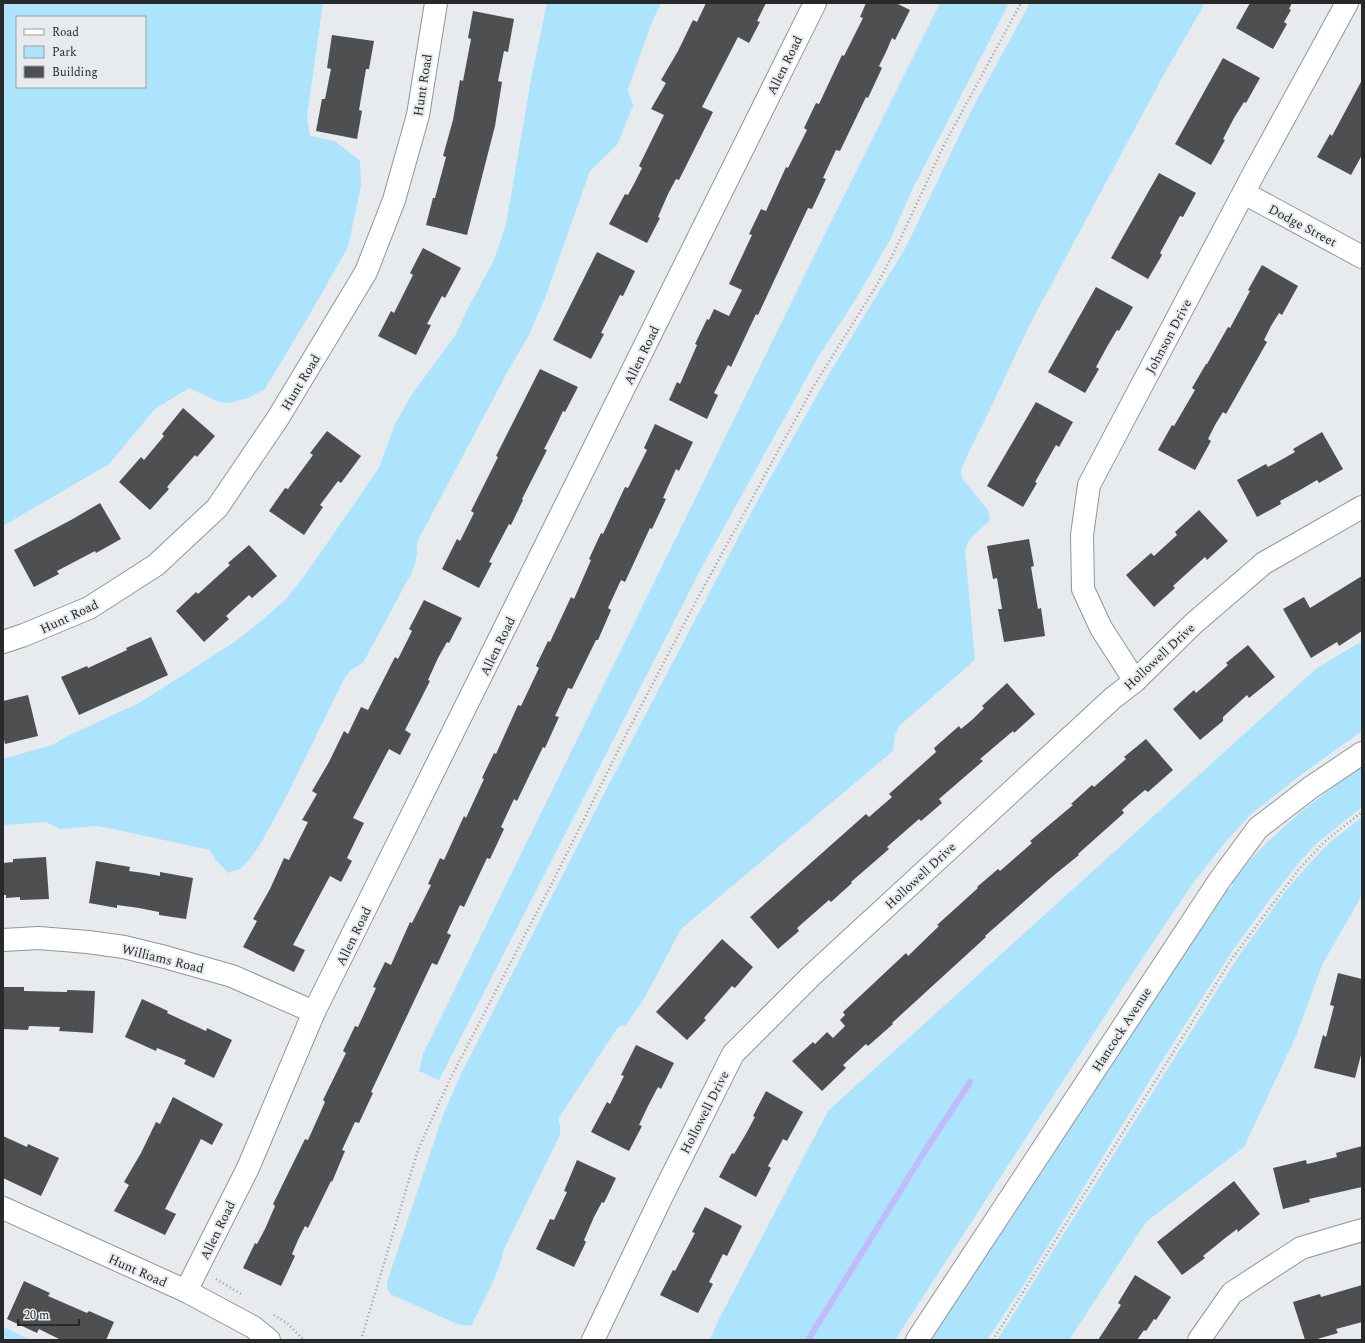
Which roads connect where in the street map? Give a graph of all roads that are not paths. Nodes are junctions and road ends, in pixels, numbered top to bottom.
1 (436, 3) edge
2 (815, 3) edge
3 (1347, 3) edge
4 (1244, 193) junction
5 (1362, 257) edge
6 (1362, 507) edge
7 (3, 642) edge
8 (1135, 681) junction
9 (1362, 753) edge
10 (3, 940) edge
11 (314, 1012) junction
12 (3, 1208) edge
13 (1362, 1230) edge
14 (186, 1291) junction
15 (269, 1340) edge
16 (593, 1340) edge
17 (917, 1340) edge
18 (1199, 1340) edge

1 - 7 street, Hunt Road
2 - 11 street, Allen Road
3 - 4 street, Johnson Drive
4 - 5 street, Dodge Street
4 - 8 street, Johnson Drive
6 - 8 street, Hollowell Drive
8 - 16 street, Hollowell Drive
9 - 17 street, Hancock Avenue
10 - 11 street, Williams Road
11 - 14 street, Allen Road
12 - 14 street, Hunt Road
13 - 18 street
14 - 15 street, Hunt Road

